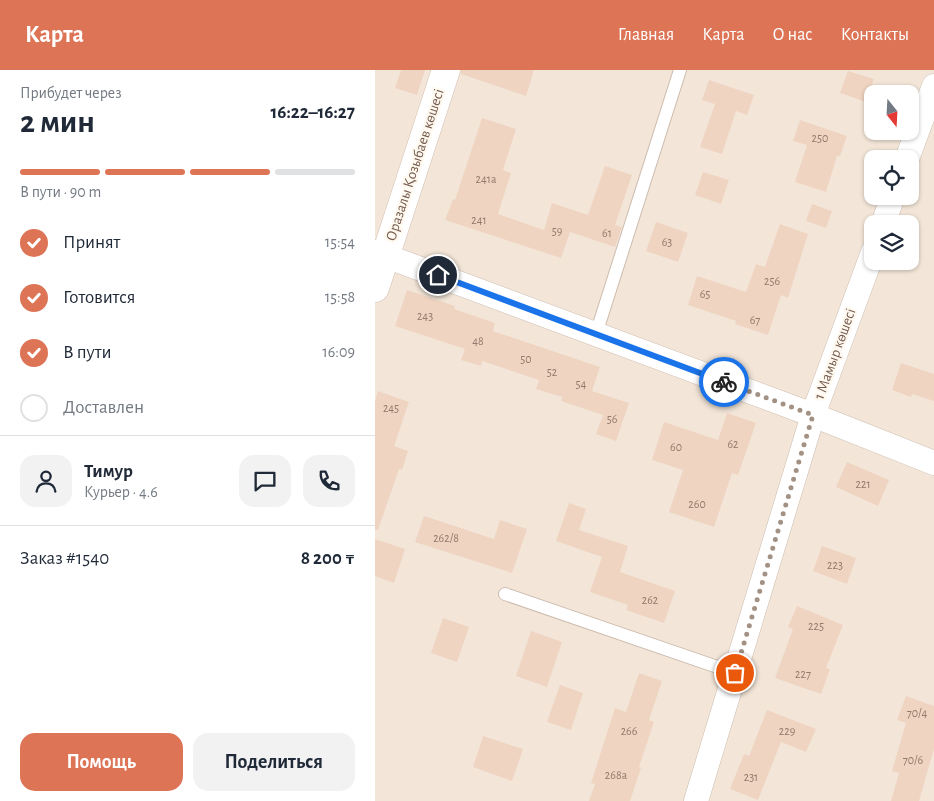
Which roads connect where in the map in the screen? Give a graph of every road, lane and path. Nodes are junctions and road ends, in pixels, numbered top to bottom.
1 (447, 70) edge
2 (680, 70) edge
3 (934, 86) edge
4 (910, 150) edge
5 (380, 254) edge
6 (866, 270) edge
7 (375, 288) edge
8 (596, 334) junction
9 (813, 415) junction
10 (934, 463) edge
11 (505, 594) dead end
12 (735, 673) junction
13 (696, 801) edge

1 - 5 street, Оразалы Қозыбаев көшесі
2 - 8 lane
3 - 4 street
5 - 7 street, Оразалы Қозыбаев көшесі
5 - 8 street
6 - 9 street, 1 Мамыр көшесі
8 - 9 street
9 - 10 street
9 - 12 street, 1 Мамыр көшесі
11 - 12 lane
12 - 13 street, 1 Мамыр көшесі

